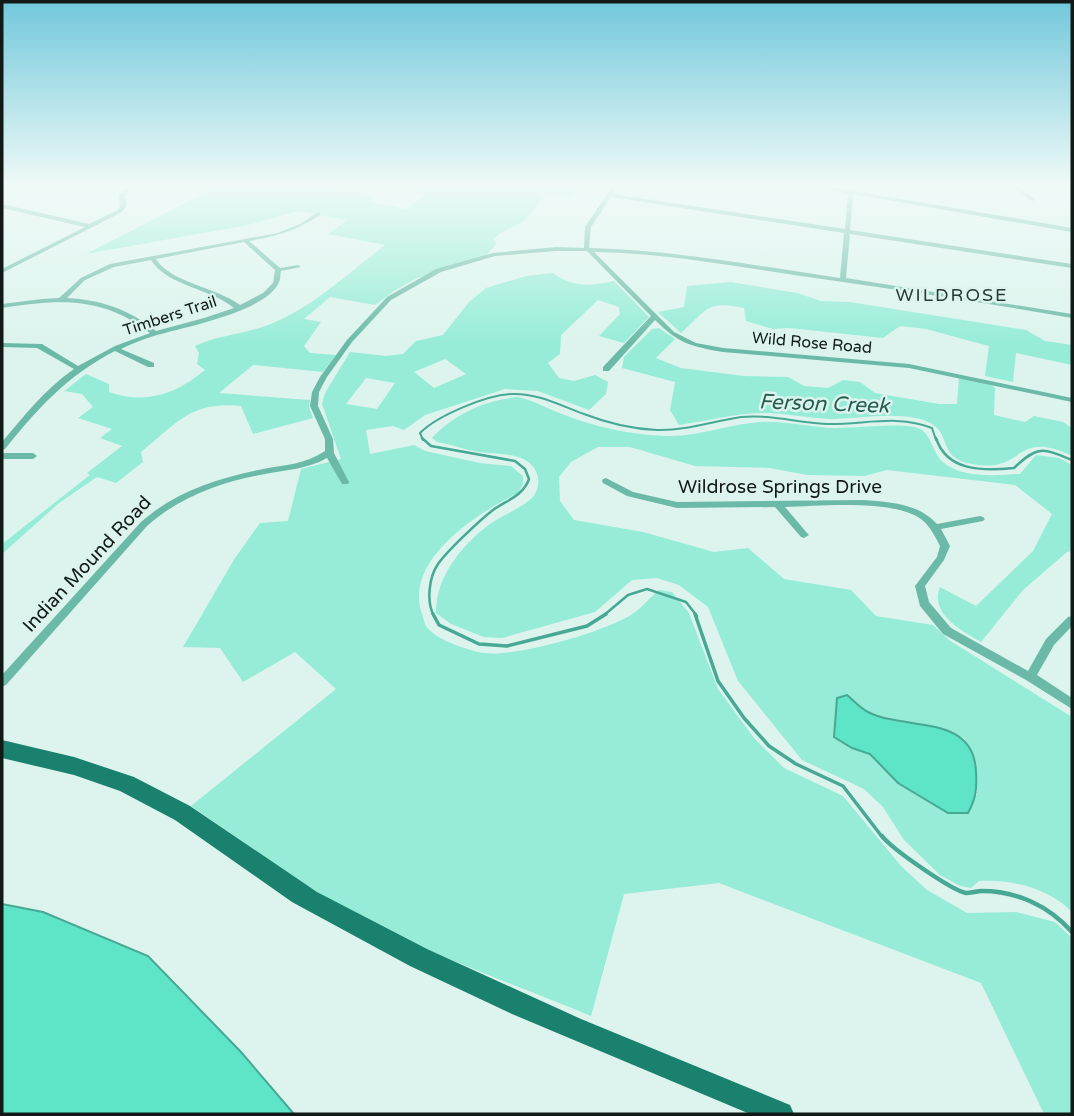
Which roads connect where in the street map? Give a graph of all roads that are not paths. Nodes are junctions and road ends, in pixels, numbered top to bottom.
1 (64, 239) edge
2 (253, 239) edge
3 (587, 239) edge
4 (846, 239) edge
5 (899, 239) edge
6 (246, 241) junction
7 (586, 247) junction
8 (152, 257) junction
9 (1072, 266) edge
10 (298, 267) dead end
11 (278, 270) junction
12 (2, 271) edge
13 (843, 280) junction
14 (62, 299) junction
15 (2, 306) edge
16 (239, 309) junction
17 (1072, 316) edge
18 (654, 317) junction
19 (154, 334) junction
20 (2, 345) edge
21 (116, 349) junction
22 (150, 365) dead end
23 (78, 369) junction
24 (606, 369) dead end
25 (1072, 400) edge
26 (2, 447) edge
27 (328, 453) junction
28 (2, 456) edge
29 (33, 456) dead end
30 (606, 481) dead end
31 (345, 482) dead end
32 (778, 505) junction
33 (980, 519) dead end
34 (936, 527) junction
35 (804, 535) dead end
36 (1072, 620) edge
37 (1030, 677) junction
38 (2, 682) edge
39 (1072, 704) edge
40 (2, 749) edge
41 (781, 1114) edge

1 - 12 street
2 - 6 street
3 - 7 street
4 - 13 street
5 - 9 street
6 - 8 street
6 - 11 street
7 - 13 street
7 - 18 street, Wild Rose Road
7 - 27 street
8 - 14 street
8 - 16 street
10 - 11 street
11 - 16 street, Timbers Trail
13 - 17 street
14 - 15 street
14 - 19 street
16 - 19 street, Timbers Trail
18 - 24 street
18 - 25 street, Wild Rose Road
19 - 21 street, Timbers Trail
20 - 23 street
21 - 22 street
21 - 23 street, Timbers Trail
23 - 26 street, Timbers Trail
27 - 31 street
27 - 38 street, Indian Mound Road
28 - 29 street
30 - 32 street, Wildrose Springs Drive
32 - 34 street, Wildrose Springs Drive
32 - 35 street
33 - 34 street
34 - 37 street
36 - 37 street
37 - 39 street
40 - 41 main road

